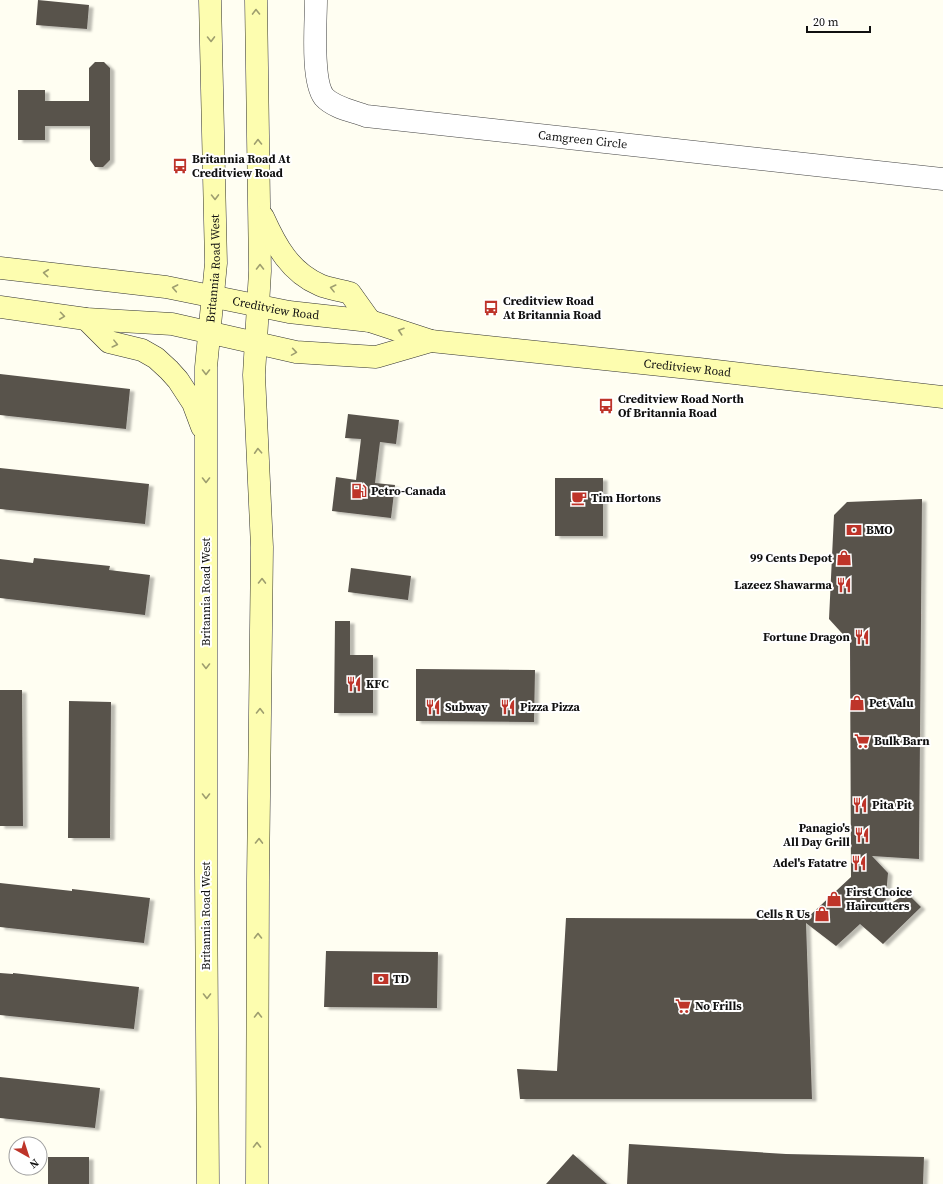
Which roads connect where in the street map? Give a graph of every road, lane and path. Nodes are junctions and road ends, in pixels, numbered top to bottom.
1 (210, 0) edge
2 (256, 0) edge
3 (316, 0) edge
4 (943, 179) edge
5 (260, 209) junction
6 (0, 268) edge
7 (213, 296) junction
8 (258, 306) junction
9 (0, 307) edge
10 (86, 320) junction
11 (370, 321) junction
12 (209, 333) junction
13 (432, 341) junction
14 (256, 344) junction
15 (943, 397) edge
16 (206, 441) junction
17 (208, 1184) edge
18 (257, 1184) edge

1 -> 7 main road, Britannia Road West
5 -> 2 main road
3 - 4 street, Camgreen Circle
8 -> 5 main road
11 -> 5 main road
7 -> 6 main road, Creditview Road
7 - 8 main road, Creditview Road
7 - 12 main road, Britannia Road West
8 - 11 main road, Creditview Road
8 - 14 main road
9 -> 10 main road, Creditview Road
10 - 12 main road, Creditview Road
10 -> 16 main road
13 -> 11 main road, Creditview Road
12 - 14 main road, Creditview Road
12 -> 16 main road, Britannia Road West
14 -> 13 main road, Creditview Road
13 - 15 main road, Creditview Road
18 -> 14 main road
16 -> 17 main road, Britannia Road West

